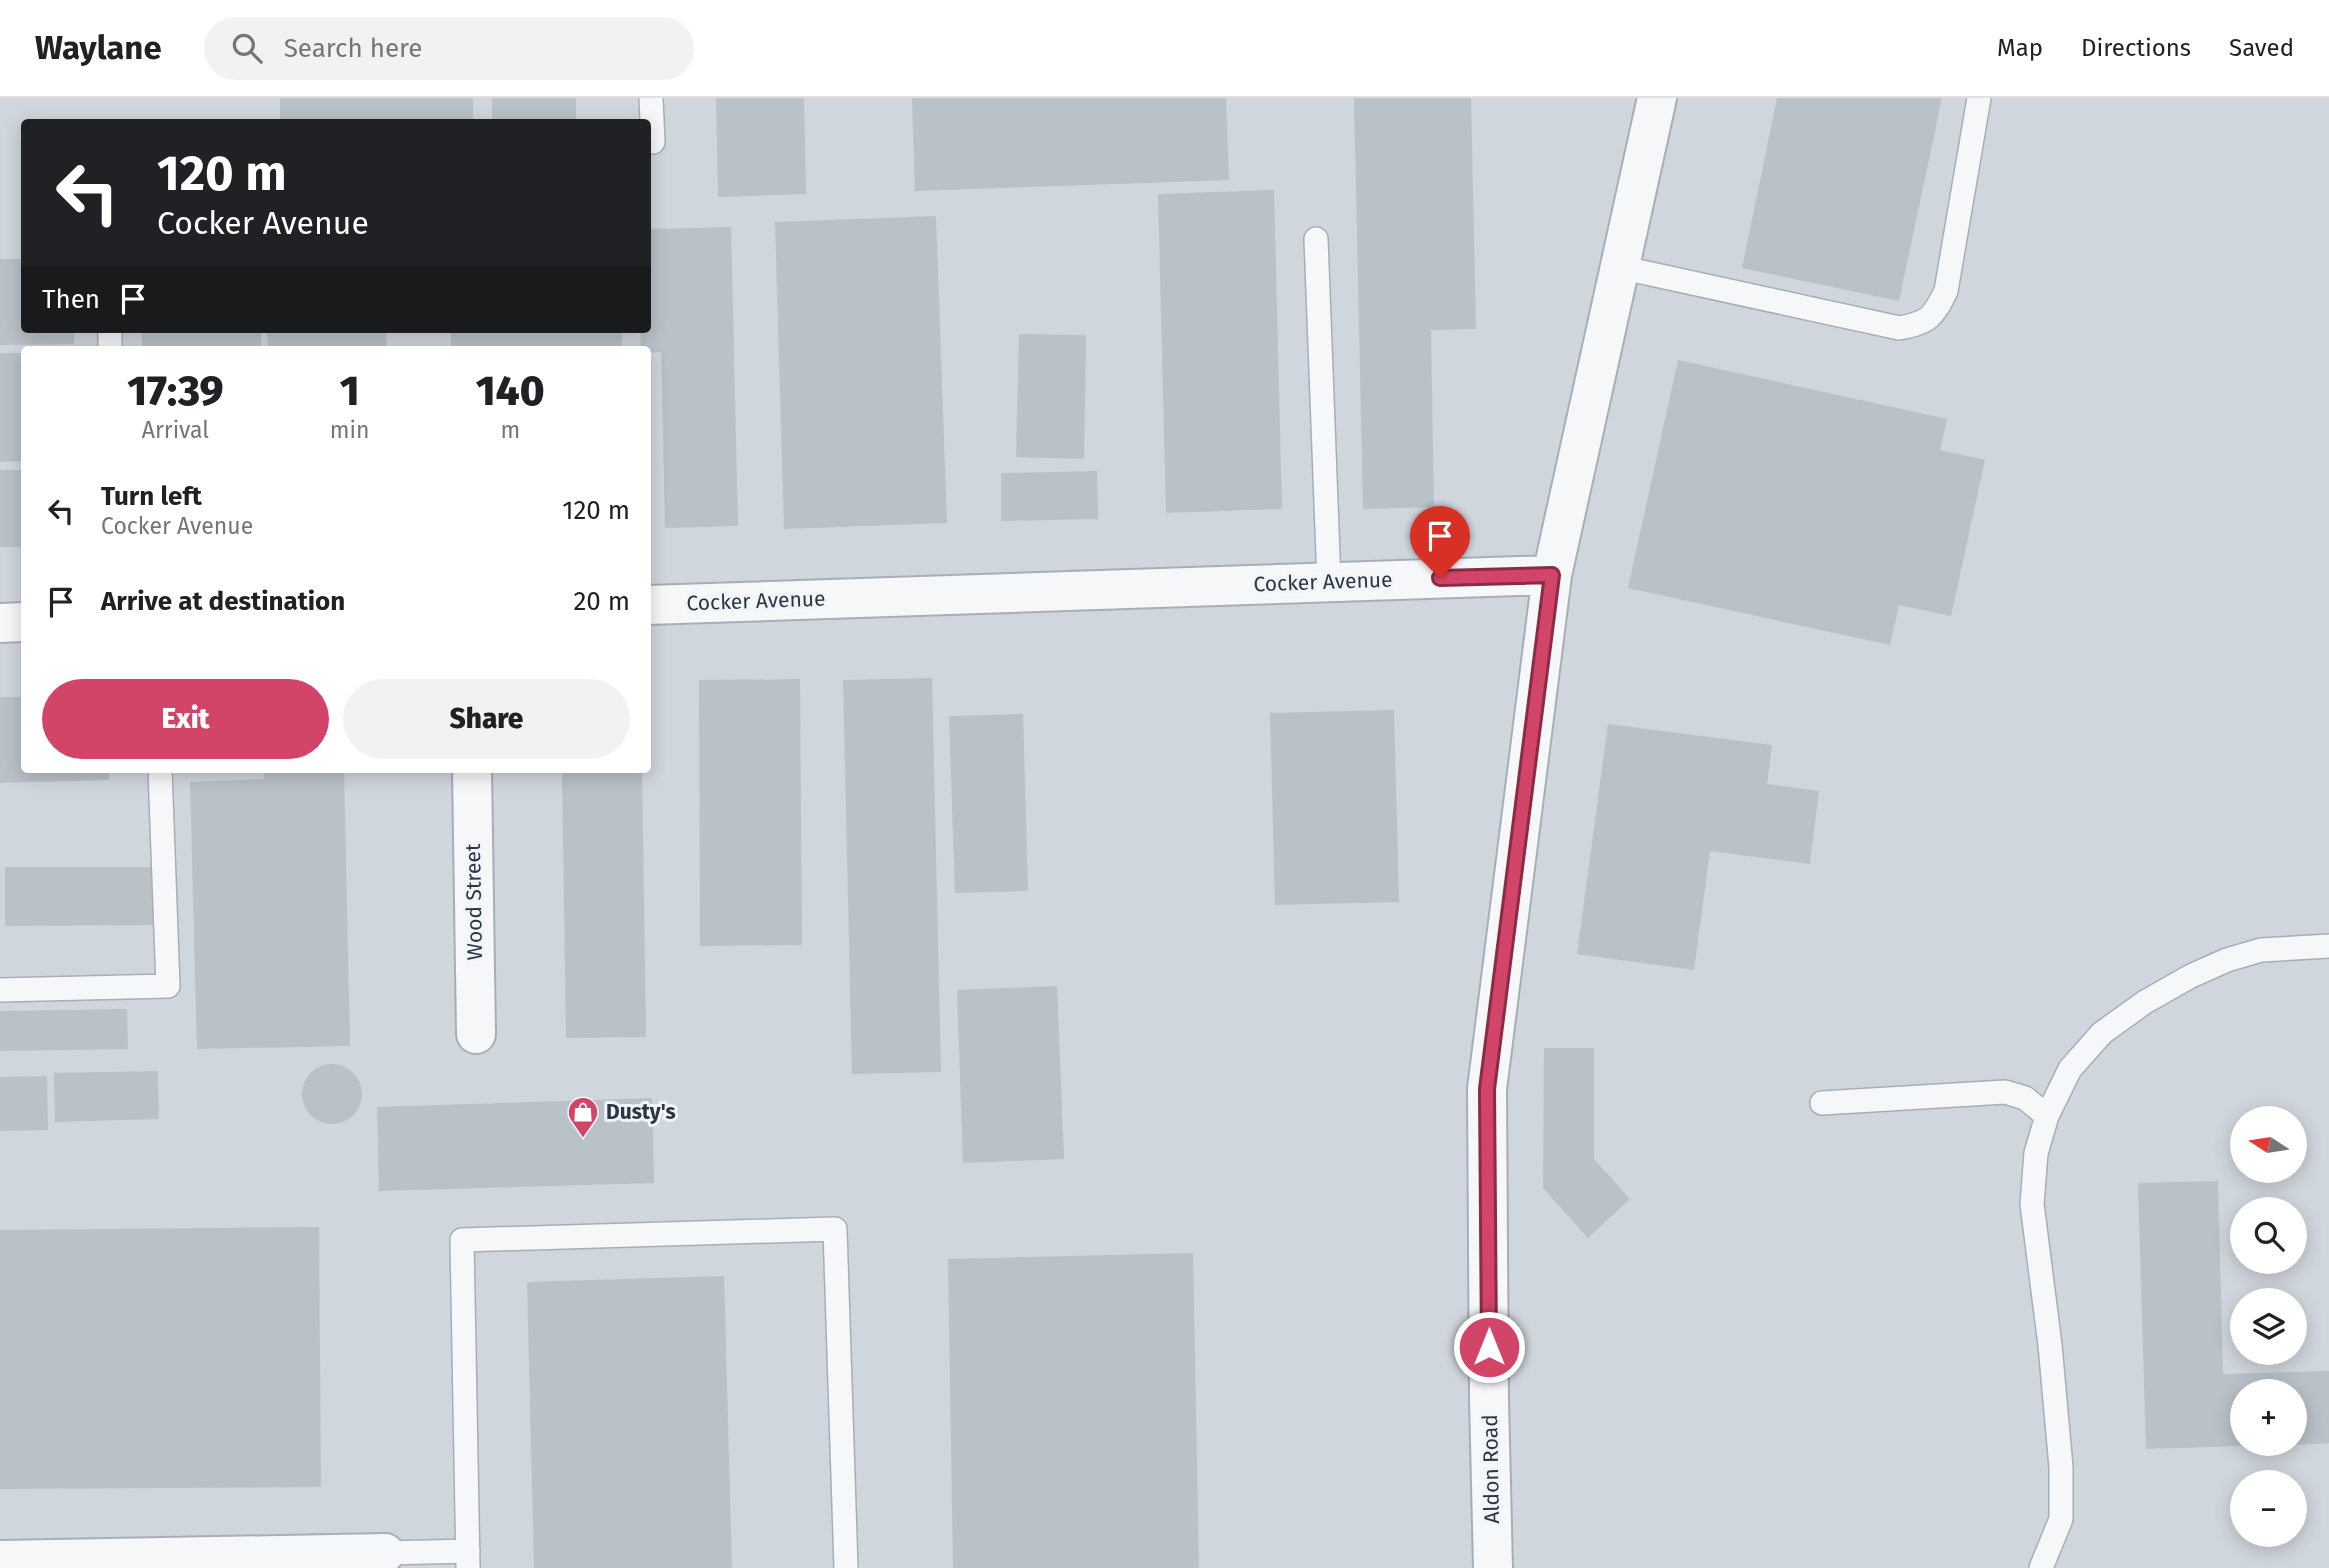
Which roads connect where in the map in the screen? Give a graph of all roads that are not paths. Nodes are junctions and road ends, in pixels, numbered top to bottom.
1 (651, 98) edge
2 (1657, 98) edge
3 (1979, 98) edge
4 (653, 142) dead end
5 (1316, 239) dead end
6 (1619, 267) junction
7 (1552, 575) junction
8 (1329, 582) junction
9 (651, 605) edge
10 (21, 622) edge
11 (0, 623) edge
12 (160, 773) edge
13 (472, 773) edge
14 (2329, 946) edge
15 (0, 990) edge
16 (477, 1034) dead end
17 (1822, 1103) dead end
18 (2047, 1115) junction
19 (384, 1553) joint
20 (0, 1559) edge
21 (468, 1559) edge
22 (124, 1562) edge
23 (846, 1568) edge
24 (1493, 1568) edge
25 (2041, 1568) edge

1 - 4 lane
2 - 6 street
3 - 6 lane
5 - 8 lane
6 - 7 street
7 - 8 street, Cocker Avenue
7 - 24 street, Aldon Road
8 - 9 street, Cocker Avenue
10 - 11 street
12 - 15 lane
13 - 16 street, Wood Street
14 - 18 lane
17 - 18 lane
18 - 25 lane
19 - 21 lane
19 - 22 street
20 - 22 street
21 - 23 lane

